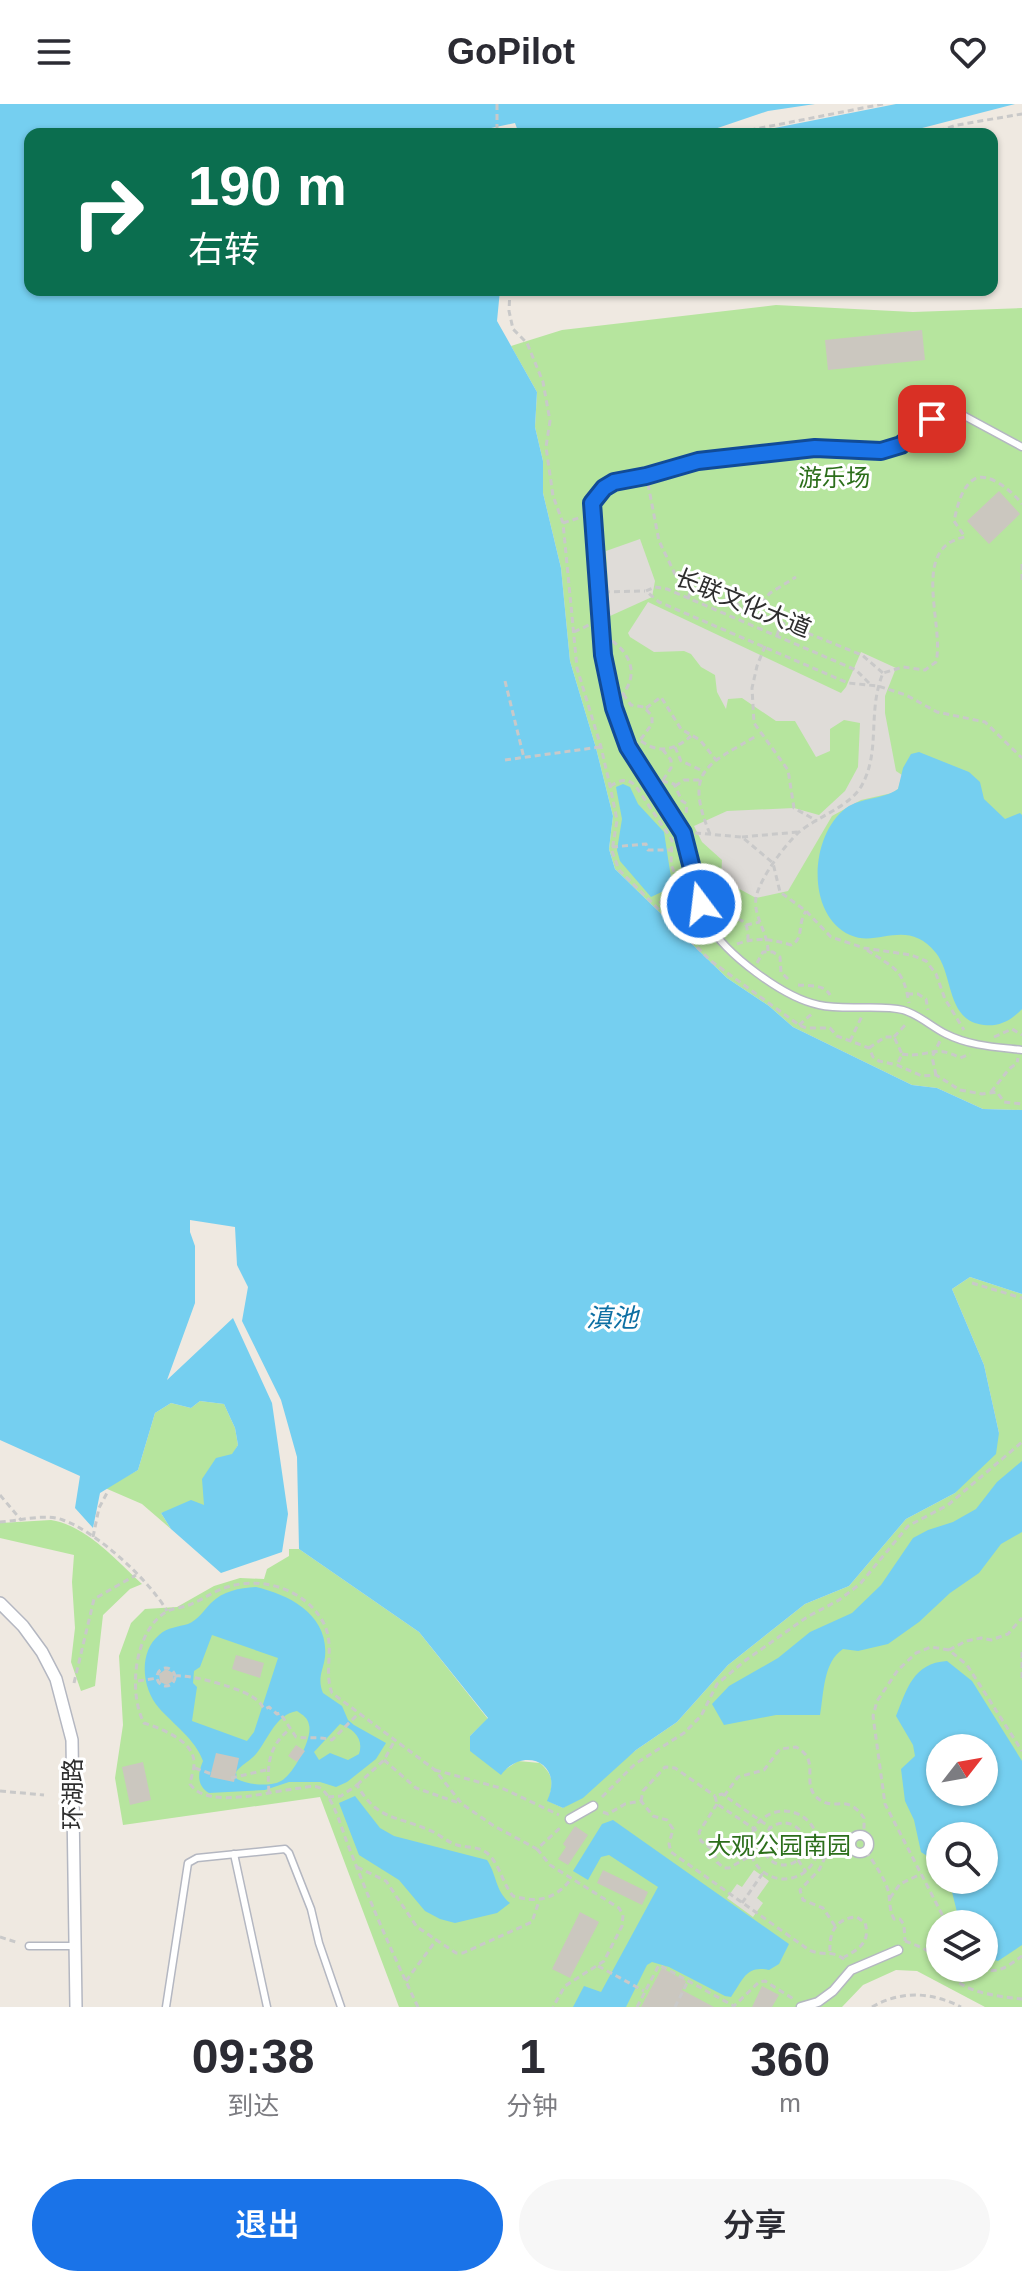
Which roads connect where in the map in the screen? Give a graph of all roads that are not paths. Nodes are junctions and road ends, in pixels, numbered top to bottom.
1 (1022, 447) edge
2 (1020, 1049) edge
3 (0, 1603) edge
4 (593, 1806) road end
5 (570, 1819) dead end
6 (866, 1851) joint
7 (234, 1854) junction
8 (29, 1946) road end
9 (74, 1946) junction
10 (898, 1950) road end
11 (76, 2007) edge
12 (166, 2007) edge
13 (267, 2007) edge
14 (341, 2007) edge
15 (801, 2007) edge

1 - 2 lane
3 - 9 street, 环湖路
4 - 5 street
6 - 6 street
7 - 12 lane
7 - 13 lane
7 - 14 lane
8 - 9 lane
9 - 11 street, 环湖路
10 - 15 street

